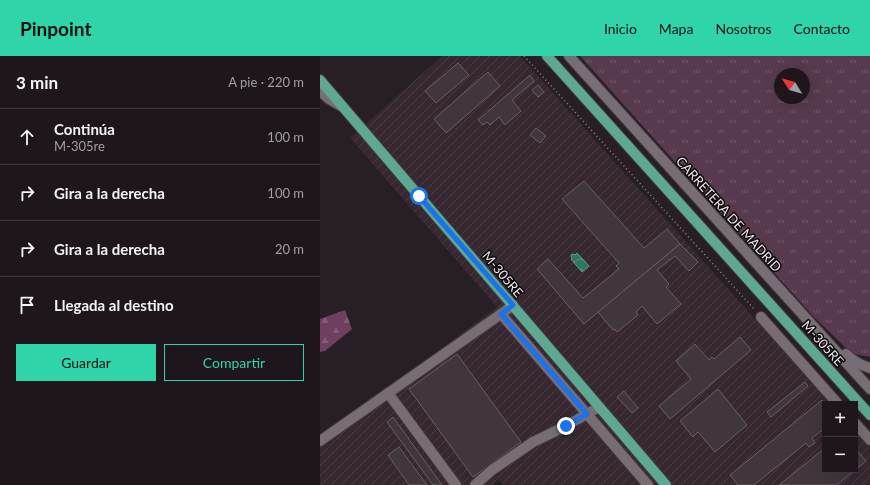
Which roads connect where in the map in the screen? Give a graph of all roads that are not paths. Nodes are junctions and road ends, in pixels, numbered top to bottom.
1 (547, 56) edge
2 (569, 56) edge
3 (573, 56) edge
4 (583, 71) junction
5 (320, 80) edge
6 (320, 91) edge
7 (343, 108) junction
8 (513, 305) junction
9 (501, 314) junction
10 (761, 317) road end
11 (837, 352) junction
12 (870, 368) edge
13 (870, 389) edge
14 (388, 394) junction
15 (835, 401) edge
16 (599, 407) junction
17 (587, 414) junction
18 (870, 415) edge
19 (858, 426) edge
20 (870, 440) edge
21 (320, 441) edge
22 (456, 485) edge
23 (475, 485) edge
24 (648, 485) edge
25 (666, 485) edge

1 - 18 main road, M-305RE
2 - 4 street, CARRETERA DE MADRID
3 - 4 street
4 - 11 street, CARRETERA DE MADRID
5 - 7 main road, M-305RE
6 - 7 street
7 - 8 main road, M-305RE
8 - 9 street
8 - 16 main road, M-305RE
9 - 14 street
9 - 17 street
10 - 15 street
11 - 12 street
11 - 13 street, CARRETERA DE MADRID
14 - 21 street
14 - 22 street
16 - 17 street
16 - 25 main road, M-305RE
17 - 23 street
17 - 24 street
19 - 20 street

